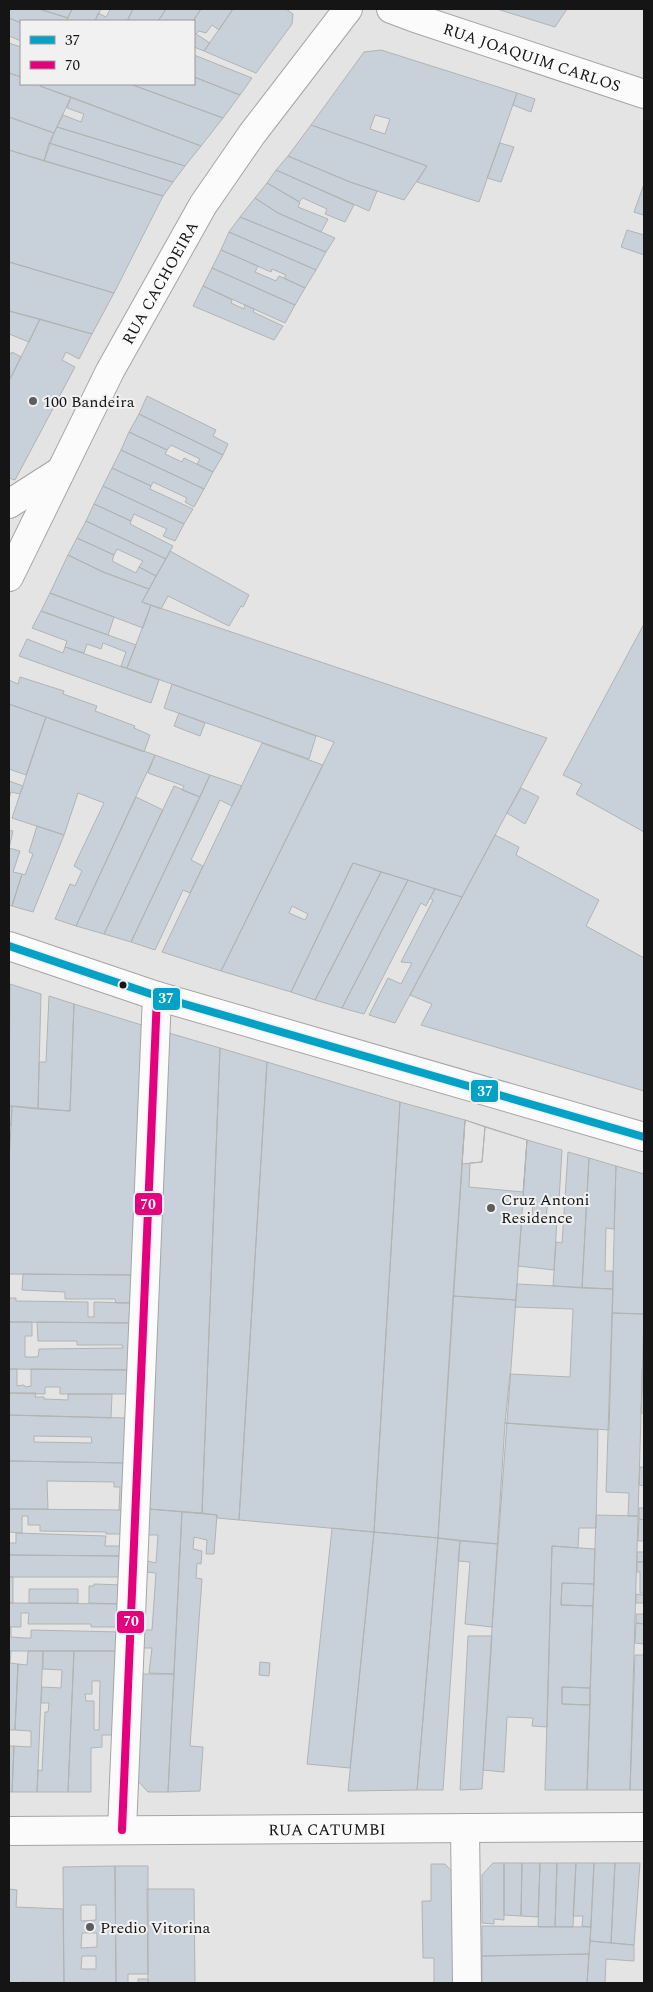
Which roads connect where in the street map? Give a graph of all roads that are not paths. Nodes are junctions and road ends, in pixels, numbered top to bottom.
1 (348, 9) edge
2 (391, 9) edge
3 (644, 94) edge
4 (61, 471) junction
5 (9, 504) edge
6 (9, 577) edge
7 (9, 946) edge
8 (157, 996) junction
9 (644, 1137) edge
10 (644, 1827) edge
11 (465, 1828) junction
12 (122, 1830) junction
13 (9, 1831) edge
14 (467, 1983) edge

1 - 4 street, RUA CACHOEIRA
2 - 3 street, RUA JOAQUIM CARLOS
4 - 5 street
4 - 6 street, RUA CACHOEIRA
7 - 8 street
8 - 9 street
8 - 12 street
10 - 11 street, RUA CATUMBI
11 - 12 street, RUA CATUMBI
11 - 14 street
12 - 13 street, RUA CATUMBI

